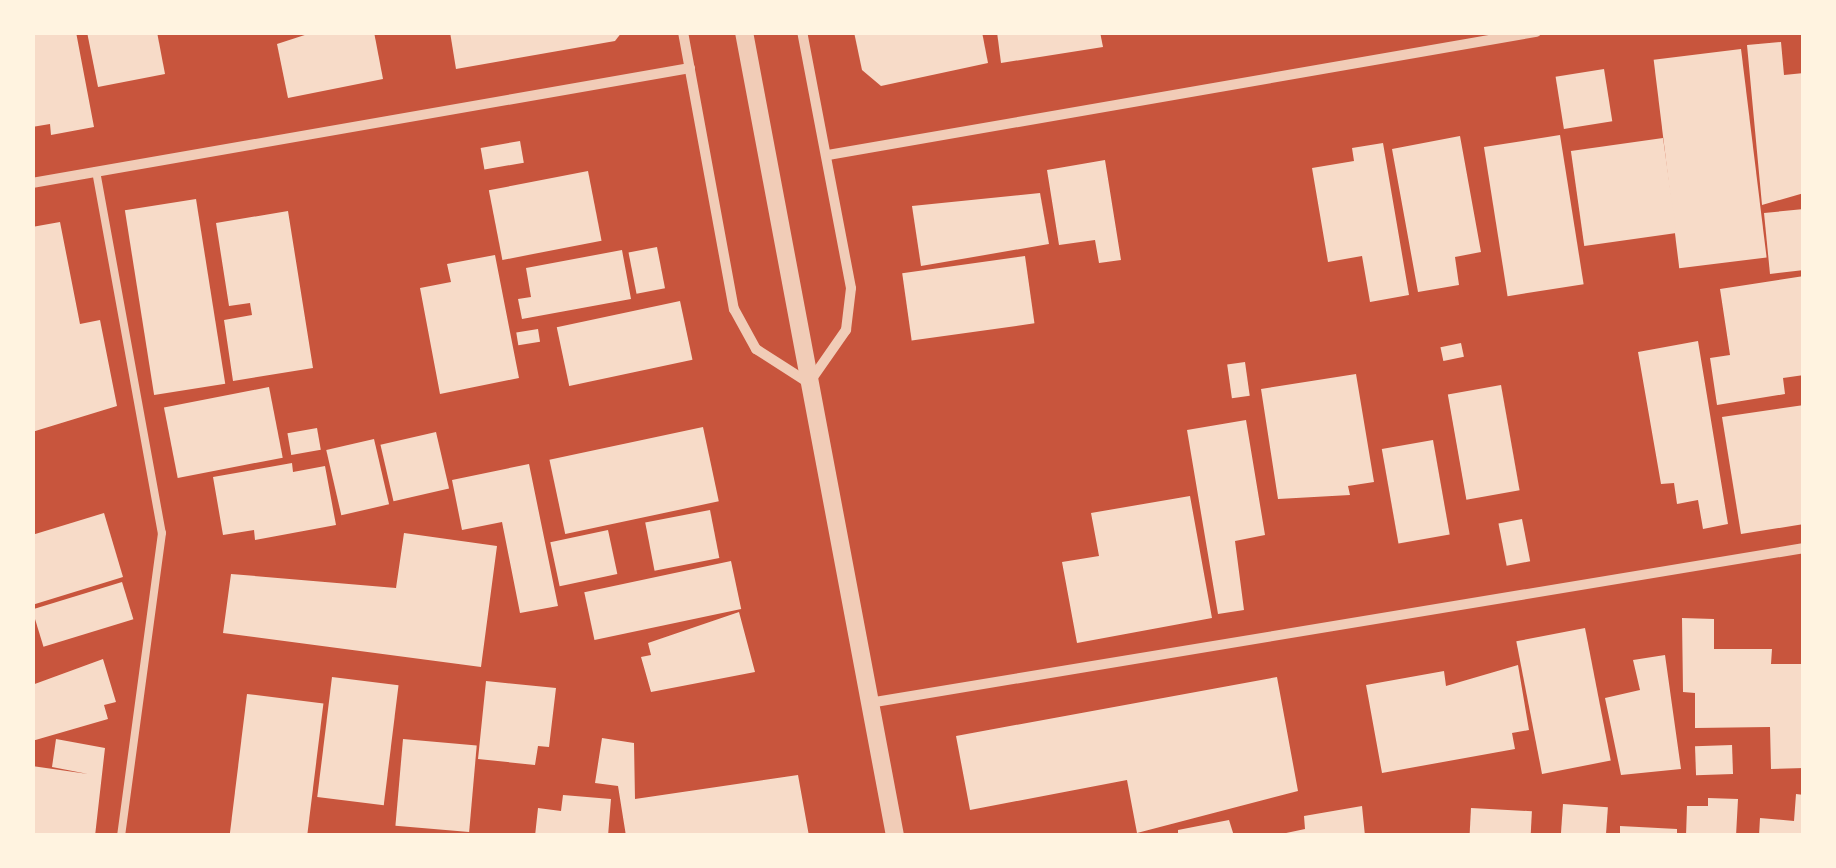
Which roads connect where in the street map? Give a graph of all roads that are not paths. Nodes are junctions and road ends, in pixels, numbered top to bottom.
1 (683, 32) edge
2 (744, 32) edge
3 (802, 32) edge
4 (1536, 32) edge
5 (690, 68) junction
6 (828, 156) junction
7 (96, 171) junction
8 (32, 183) edge
9 (808, 383) junction
10 (1804, 548) edge
11 (868, 704) junction
12 (121, 836) edge
13 (895, 836) edge

1 - 5 street
2 - 9 street
3 - 6 street
4 - 6 street
5 - 7 street
5 - 9 street
6 - 9 street
7 - 8 street
7 - 12 lane
9 - 11 street
10 - 11 street
11 - 13 street

